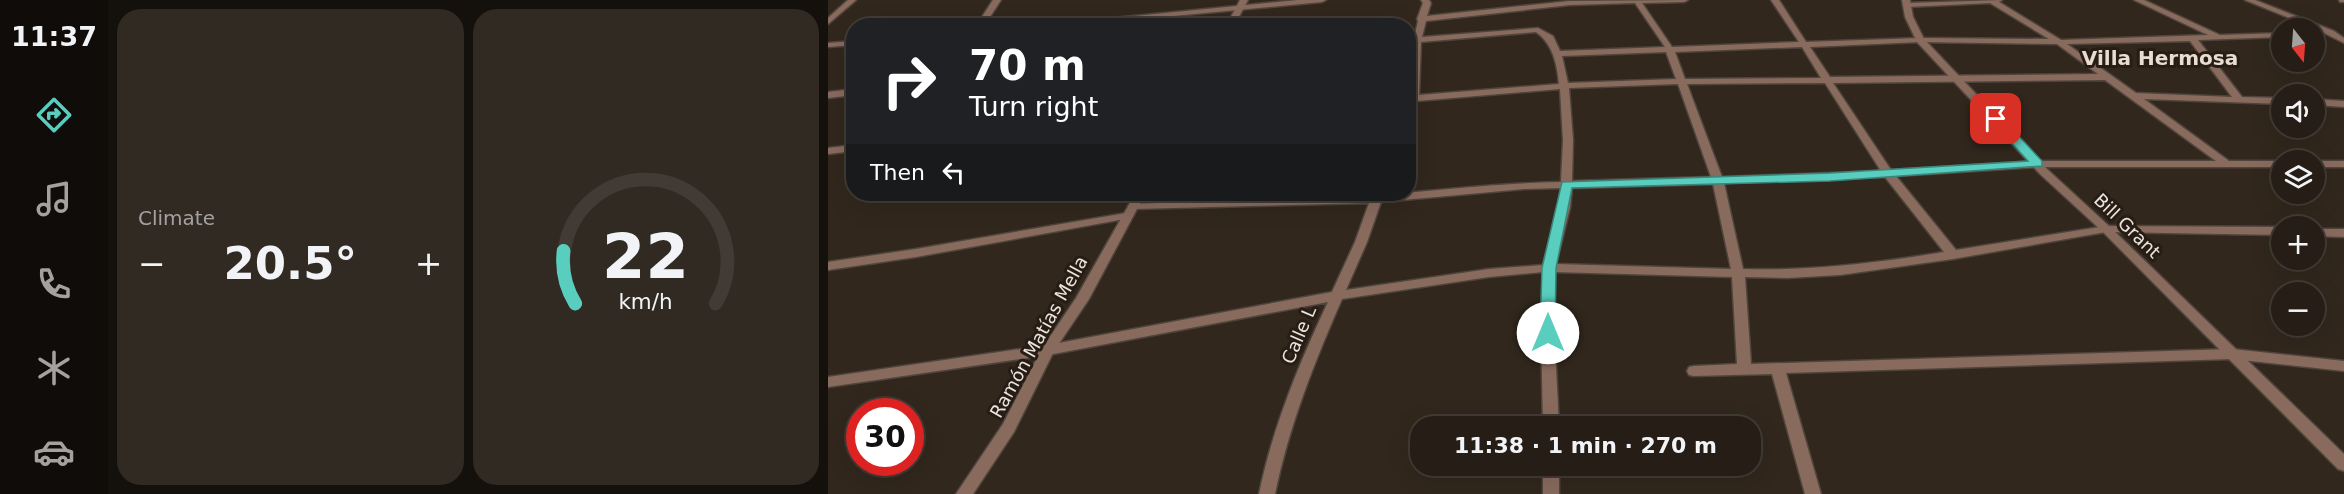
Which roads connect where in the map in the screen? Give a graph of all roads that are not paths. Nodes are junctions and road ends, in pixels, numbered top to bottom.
1 (852, 0) edge
2 (997, 0) edge
3 (1322, 0) edge
4 (1425, 0) edge
5 (1684, 0) edge
6 (1775, 0) edge
7 (1991, 0) edge
8 (2005, 0) edge
9 (2138, 0) edge
10 (2249, 0) edge
11 (1637, 1) edge
12 (1906, 2) edge
13 (1242, 4) edge
14 (985, 18) edge
15 (1111, 18) edge
16 (1234, 18) edge
17 (1421, 19) junction
18 (828, 22) edge
19 (2344, 31) edge
20 (1416, 32) edge
21 (2325, 33) edge
22 (2331, 33) junction
23 (2271, 36) edge
24 (2222, 38) junction
25 (2193, 39) junction
26 (1416, 40) edge
27 (1920, 40) junction
28 (2344, 41) edge
29 (2059, 42) junction
30 (846, 44) edge
31 (828, 45) edge
32 (1805, 45) junction
33 (1669, 48) junction
34 (1559, 54) junction
35 (2106, 77) junction
36 (1957, 78) junction
37 (1829, 81) junction
38 (1683, 82) junction
39 (1564, 86) junction
40 (846, 93) edge
41 (828, 95) edge
42 (2132, 96) junction
43 (2239, 99) junction
44 (2271, 100) edge
45 (1416, 101) edge
46 (2325, 103) edge
47 (2344, 104) edge
48 (846, 148) edge
49 (828, 151) edge
50 (2038, 164) junction
51 (2228, 164) junction
52 (2271, 164) edge
53 (2325, 164) edge
54 (2344, 164) edge
55 (1888, 173) junction
56 (1718, 181) junction
57 (1567, 185) junction
58 (1416, 193) edge
59 (1241, 201) edge
60 (1375, 201) edge
61 (1133, 205) edge
62 (2106, 229) junction
63 (2271, 231) edge
64 (2325, 232) edge
65 (2344, 233) edge
66 (1953, 255) junction
67 (828, 266) edge
68 (1549, 268) junction
69 (1738, 273) junction
70 (1335, 296) junction
71 (1048, 350) junction
72 (2232, 354) junction
73 (2344, 366) edge
74 (1743, 370) junction
75 (1778, 370) junction
76 (1694, 371) dead end
77 (828, 382) edge
78 (1551, 416) edge
79 (2344, 464) edge
80 (1551, 476) edge
81 (964, 494) edge
82 (1267, 494) edge
83 (1551, 494) edge
84 (1813, 494) edge

1 - 18 street
2 - 14 street
3 - 13 street
4 - 17 street
5 - 11 street
6 - 32 street
7 - 8 street
7 - 12 street
7 - 29 street
9 - 24 street
10 - 22 street
11 - 17 street
11 - 33 street
12 - 27 street, Bill Grant
13 - 15 street
13 - 16 street
17 - 20 street
19 - 22 street
21 - 22 street
22 - 28 street
23 - 24 street
24 - 25 street
25 - 29 street
25 - 43 street
26 - 34 street
27 - 29 street
27 - 32 street
27 - 36 street, Bill Grant
29 - 35 street
30 - 31 street
32 - 33 street
32 - 37 street
33 - 34 street
33 - 38 street
34 - 39 street
35 - 36 street
35 - 42 street
36 - 37 street
36 - 50 street, Bill Grant
37 - 38 street
37 - 55 street
38 - 39 street
38 - 56 street
39 - 45 street
39 - 57 street
40 - 41 street
42 - 43 street
42 - 51 street
43 - 44 street
46 - 47 street
48 - 49 street
50 - 51 street
50 - 55 street
50 - 62 street, Bill Grant
51 - 52 street
53 - 54 street
55 - 56 street
55 - 66 street
56 - 57 street
56 - 69 street
57 - 58 street
57 - 68 street
59 - 61 street
60 - 70 street, Calle L
61 - 67 street
61 - 71 street, Ramón Matías Mella
62 - 63 street
62 - 66 street
62 - 72 street, Bill Grant
64 - 65 street
66 - 69 street
68 - 69 street
68 - 70 street
68 - 78 street
69 - 74 street
70 - 71 street
70 - 82 street, Calle L
71 - 77 street
71 - 81 street, Ramón Matías Mella
72 - 73 street
72 - 75 street
72 - 79 street, Bill Grant
74 - 75 street
74 - 76 street
75 - 84 street
80 - 83 street

